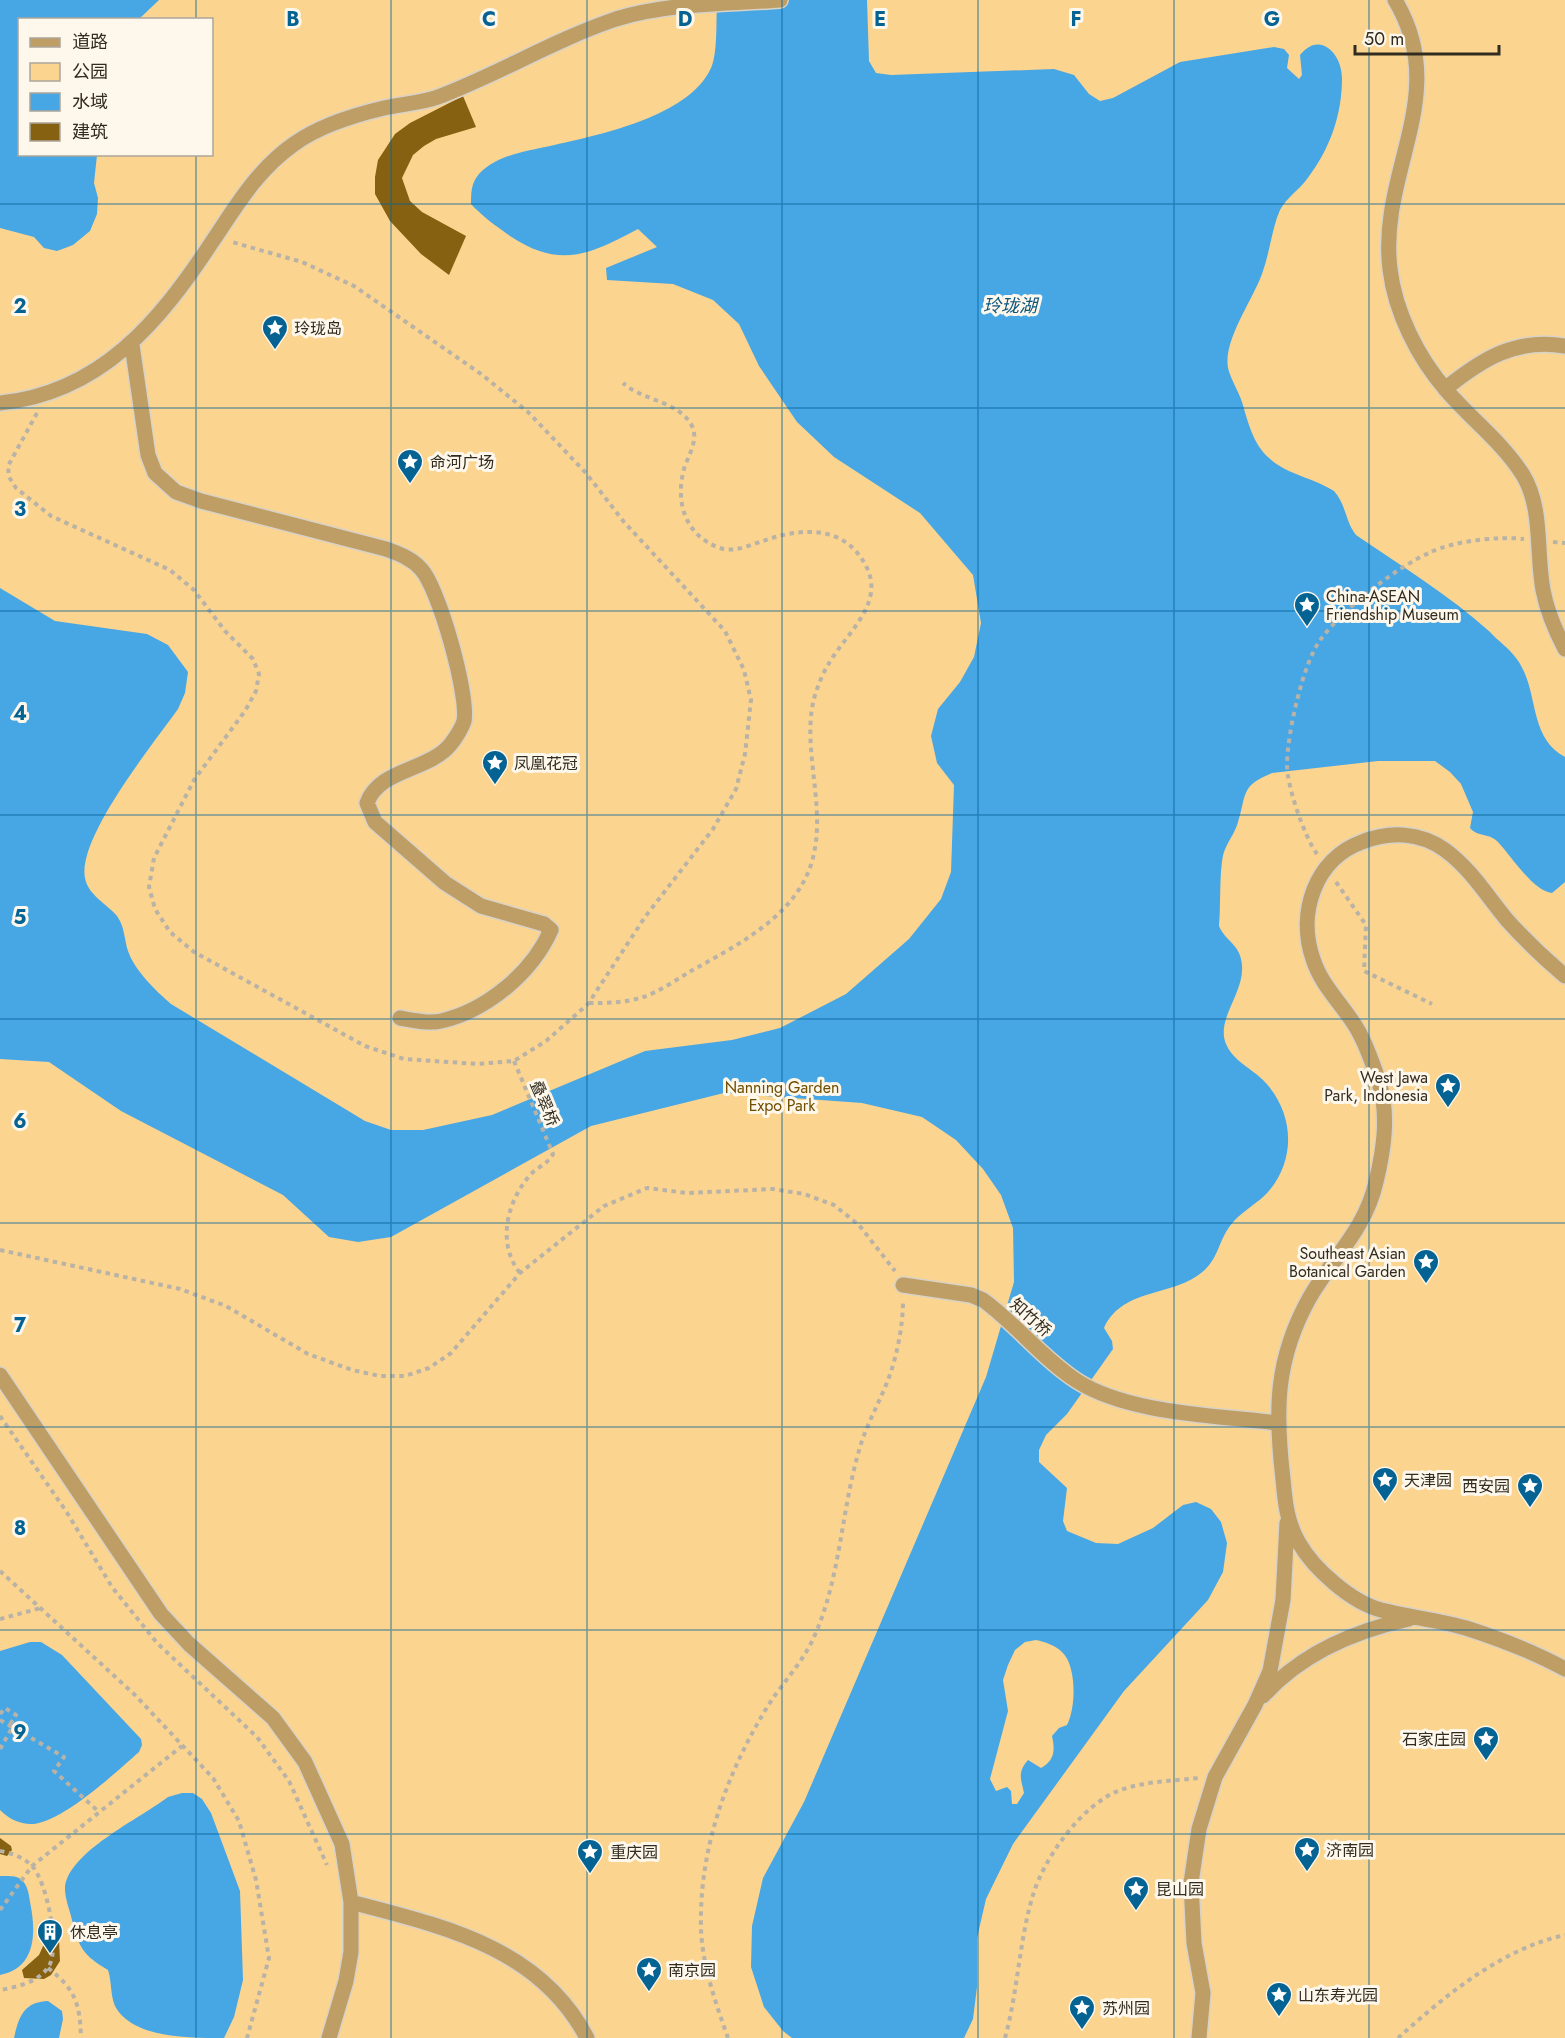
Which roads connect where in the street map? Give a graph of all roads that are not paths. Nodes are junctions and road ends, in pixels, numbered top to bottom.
1 (780, 0) edge
2 (1395, 0) edge
3 (132, 345) junction
4 (1565, 346) edge
5 (1445, 389) junction
6 (0, 403) edge
7 (1565, 649) edge
8 (1565, 976) edge
9 (400, 1018) dead end
10 (903, 1285) road end
11 (0, 1375) edge
12 (1277, 1423) junction
13 (1287, 1521) junction
14 (1416, 1617) junction
15 (1565, 1669) edge
16 (1255, 1705) junction
17 (351, 1902) junction
18 (329, 2038) edge
19 (587, 2038) edge
20 (1199, 2038) edge

1 - 3 street
2 - 5 street
3 - 6 street
3 - 9 street
4 - 5 street
5 - 7 street
8 - 12 street
10 - 12 street, 知竹桥
11 - 17 street
12 - 13 street
13 - 14 street
13 - 16 street
14 - 15 street
14 - 16 street
16 - 20 street
17 - 18 street
17 - 19 street

